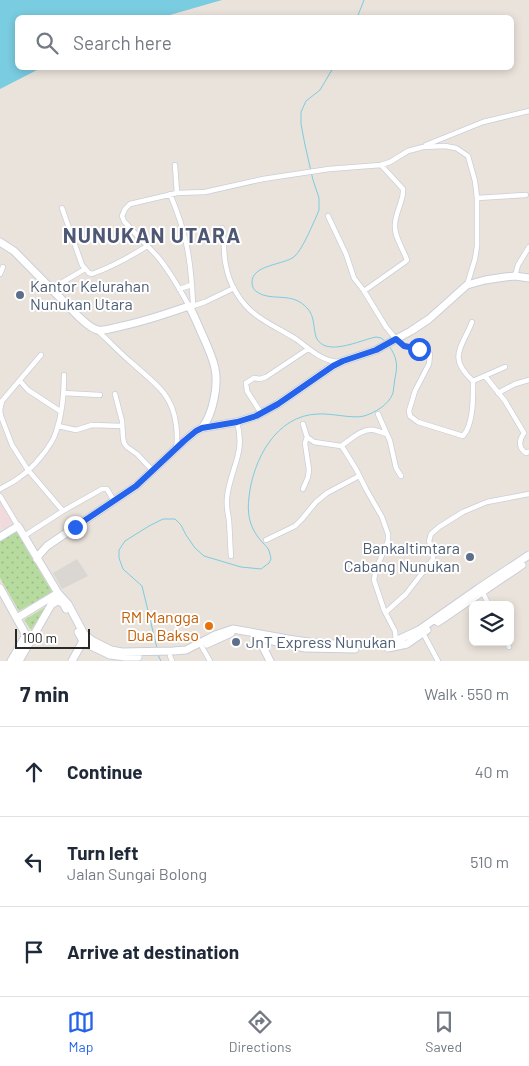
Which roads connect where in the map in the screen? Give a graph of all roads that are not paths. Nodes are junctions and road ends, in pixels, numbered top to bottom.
1 (529, 111) edge
2 (423, 146) junction
3 (175, 165) dead end
4 (381, 165) junction
5 (177, 192) junction
6 (170, 194) junction
7 (526, 195) dead end
8 (477, 198) junction
9 (62, 208) dead end
10 (328, 216) dead end
11 (222, 228) dead end
12 (0, 242) edge
13 (147, 246) junction
14 (529, 247) edge
15 (4, 267) dead end
16 (85, 269) junction
17 (0, 274) edge
18 (515, 276) junction
19 (529, 278) edge
20 (192, 285) junction
21 (467, 286) junction
22 (234, 288) junction
23 (51, 289) junction
24 (180, 289) junction
25 (364, 291) junction
26 (191, 307) junction
27 (472, 322) dead end
28 (97, 330) junction
29 (393, 341) junction
30 (308, 348) junction
31 (41, 355) dead end
32 (341, 362) junction
33 (505, 367) dead end
34 (64, 375) dead end
35 (484, 376) junction
36 (529, 380) edge
37 (20, 381) junction
38 (473, 381) junction
39 (64, 393) junction
40 (498, 393) junction
41 (116, 394) dead end
42 (100, 395) dead end
43 (60, 412) junction
44 (261, 413) junction
45 (378, 414) dead end
46 (237, 422) junction
47 (303, 424) dead end
48 (58, 426) junction
49 (122, 426) junction
50 (202, 428) junction
51 (529, 428) edge
52 (524, 433) junction
53 (387, 434) junction
54 (307, 437) junction
55 (340, 446) junction
56 (176, 448) junction
57 (529, 452) edge
58 (28, 470) junction
59 (153, 471) junction
60 (360, 476) junction
61 (401, 476) dead end
62 (0, 489) edge
63 (303, 489) dead end
64 (529, 494) edge
65 (0, 496) edge
66 (114, 502) junction
67 (63, 512) junction
68 (18, 526) junction
69 (24, 536) junction
70 (0, 537) edge
71 (266, 540) dead end
72 (47, 546) junction
73 (32, 551) junction
74 (529, 555) edge
75 (230, 556) dead end
76 (37, 559) junction
77 (529, 561) edge
78 (0, 588) edge
79 (481, 590) junction
80 (58, 593) junction
81 (487, 601) edge
82 (386, 612) junction
83 (18, 618) junction
84 (423, 632) junction
85 (260, 636) junction
86 (28, 637) junction
87 (84, 641) junction
88 (396, 641) junction
89 (202, 647) junction
90 (168, 656) edge
91 (123, 657) edge
92 (11, 661) edge
93 (18, 661) edge
94 (72, 661) edge
95 (210, 661) edge
96 (270, 661) edge
97 (438, 661) edge

1 - 2 street
2 - 4 street
2 - 8 street
3 - 5 street
4 - 5 street
4 - 25 street
5 - 6 street
6 - 13 street
6 - 20 street
7 - 8 street
8 - 21 street
9 - 16 street
10 - 25 street
11 - 22 street
12 - 23 main road
13 - 16 street
13 - 24 street
14 - 18 street
15 - 17 street
16 - 23 street
18 - 19 main road
18 - 21 main road
20 - 24 street
20 - 26 street
21 - 29 main road
22 - 26 street
22 - 30 street
23 - 28 main road
24 - 26 street
25 - 29 street
26 - 28 main road
26 - 50 main road
27 - 38 street
28 - 56 street
29 - 32 main road
29 - 38 street
30 - 32 street
30 - 44 street
31 - 37 street
32 - 44 main road
33 - 35 street
34 - 39 street
35 - 38 street
35 - 40 street
36 - 40 street
37 - 43 street
37 - 58 street
39 - 42 street
39 - 43 street
40 - 52 street
41 - 49 street
43 - 48 street
44 - 46 main road
45 - 53 street
46 - 50 main road
46 - 75 street
47 - 54 street
48 - 49 street
48 - 58 street
49 - 59 street
50 - 56 main road
51 - 52 street
52 - 57 street
53 - 55 street
53 - 61 street
54 - 55 street
54 - 63 street
55 - 60 street
56 - 59 main road
58 - 62 street
58 - 67 street
59 - 66 main road
60 - 71 street
60 - 82 street
64 - 82 street
65 - 68 street
66 - 67 street
66 - 72 main road
67 - 69 street
68 - 69 main road
68 - 70 main road
69 - 73 main road
72 - 73 main road
72 - 76 main road
73 - 76 main road
74 - 79 main road
76 - 80 main road
77 - 79 main road
78 - 83 main road
79 - 81 street
79 - 84 main road
79 - 88 main road
80 - 83 main road
80 - 91 main road
82 - 88 street
83 - 86 main road
84 - 85 main road
84 - 97 street
85 - 88 main road
85 - 89 main road
85 - 90 main road
85 - 96 main road
86 - 87 main road
86 - 92 main road
86 - 93 main road
87 - 91 main road
87 - 94 main road
89 - 90 main road
89 - 95 street
90 - 91 main road

